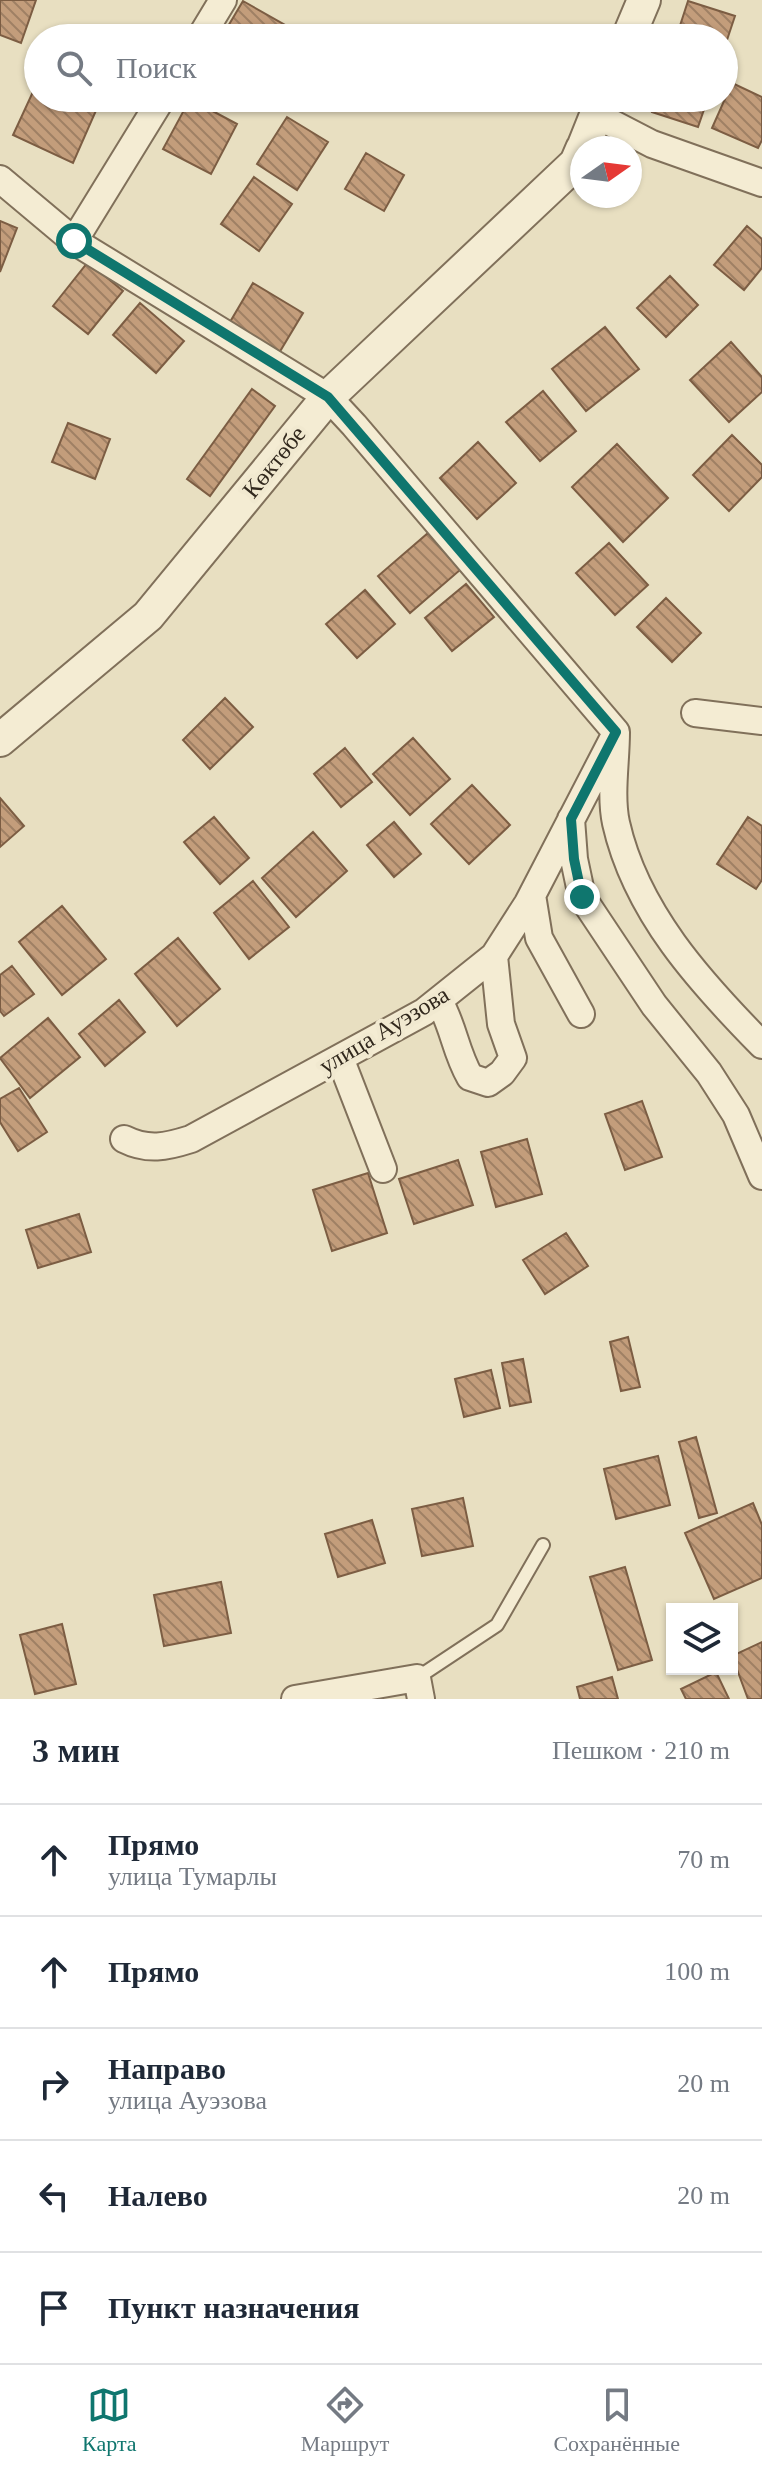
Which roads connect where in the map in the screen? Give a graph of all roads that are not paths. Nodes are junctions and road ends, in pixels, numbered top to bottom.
1 (223, 0) edge
2 (644, 0) edge
3 (208, 24) edge
4 (634, 24) edge
5 (153, 112) edge
6 (598, 112) edge
7 (607, 112) edge
8 (588, 136) edge
9 (570, 169) edge
10 (0, 179) edge
11 (762, 183) edge
12 (74, 241) junction
13 (328, 397) junction
14 (695, 713) dead end
15 (762, 721) edge
16 (616, 732) junction
17 (0, 740) edge
18 (571, 819) junction
19 (532, 895) junction
20 (494, 956) junction
21 (439, 1001) junction
22 (581, 1014) dead end
23 (762, 1045) edge
24 (340, 1058) junction
25 (124, 1139) dead end
26 (383, 1169) dead end
27 (762, 1176) edge
28 (543, 1545) dead end
29 (419, 1689) edge
30 (295, 1699) edge

1 - 3 street
2 - 4 street
5 - 12 street
6 - 8 street, Көктөбе
7 - 11 street
9 - 13 street, Көктөбе
10 - 12 street
12 - 13 street
13 - 16 street
13 - 17 street, Көктөбе
14 - 15 street
16 - 18 street, улица Ауэзова
16 - 23 street
18 - 19 street, улица Ауэзова
18 - 27 street
19 - 20 street, улица Ауэзова
19 - 22 street
20 - 21 street, улица Ауэзова
20 - 21 street
21 - 24 street, улица Ауэзова
24 - 25 street, улица Ауэзова
24 - 26 street
28 - 29 lane
29 - 30 street

